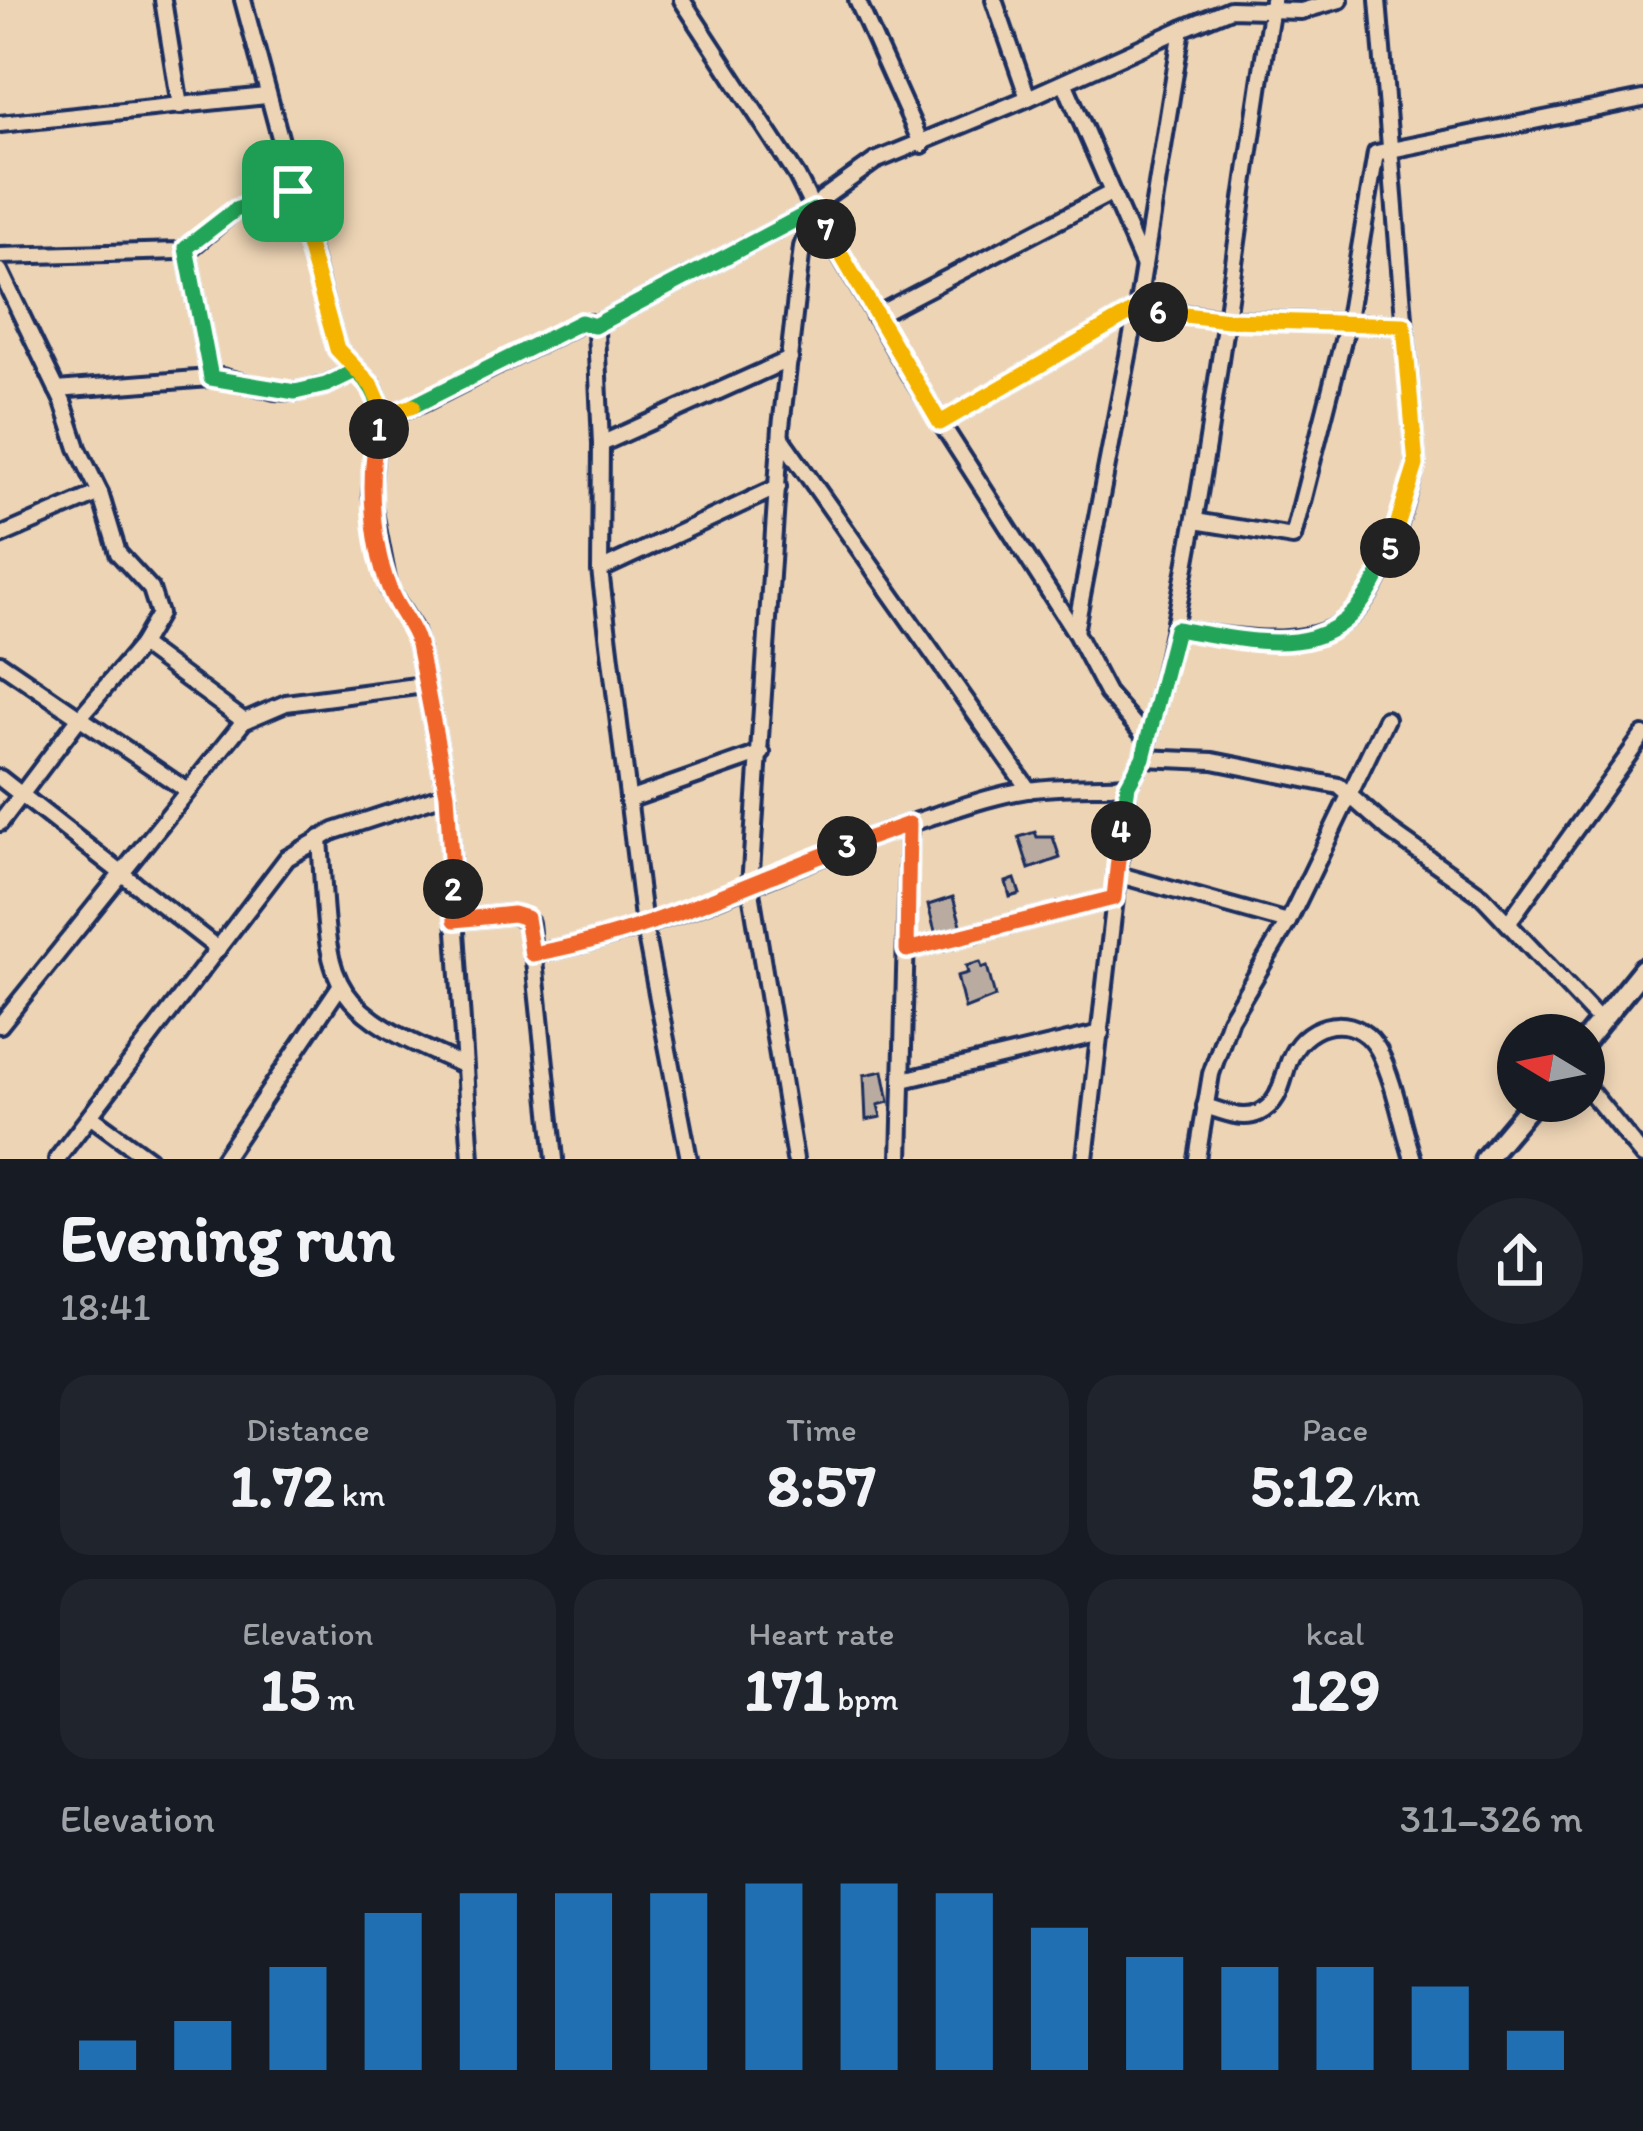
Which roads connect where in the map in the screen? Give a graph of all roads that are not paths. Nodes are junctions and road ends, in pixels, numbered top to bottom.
1 (164, 0) edge
2 (243, 0) edge
3 (682, 0) edge
4 (857, 0) edge
5 (994, 0) edge
6 (1340, 0) edge
7 (1378, 0) edge
8 (1225, 4) edge
9 (1272, 4) edge
10 (1182, 29) junction
11 (1065, 84) junction
12 (266, 97) junction
13 (1028, 98) junction
14 (1643, 99) edge
15 (180, 106) junction
16 (0, 124) edge
17 (922, 145) junction
18 (1389, 151) junction
19 (293, 191) junction
20 (1111, 193) junction
21 (814, 210) junction
22 (186, 248) junction
23 (0, 256) edge
24 (1144, 266) junction
25 (0, 272) edge
26 (1137, 309) junction
27 (875, 316) junction
28 (1228, 320) junction
29 (1347, 325) junction
30 (1404, 325) junction
31 (594, 326) junction
32 (790, 358) junction
33 (355, 371) junction
34 (211, 378) junction
35 (57, 390) junction
36 (380, 418) junction
37 (940, 423) junction
38 (781, 438) junction
39 (601, 444) junction
40 (778, 487) junction
41 (100, 493) junction
42 (1195, 521) junction
43 (0, 536) edge
44 (600, 570) junction
45 (1176, 629) junction
46 (1075, 632) junction
47 (141, 645) junction
48 (0, 663) edge
49 (424, 685) junction
50 (80, 717) junction
51 (1386, 719) dead end
52 (244, 721) junction
53 (1643, 736) edge
54 (1148, 740) junction
55 (762, 753) junction
56 (1143, 758) junction
57 (0, 778) edge
58 (1128, 785) junction
59 (186, 790) junction
60 (1029, 790) junction
61 (1348, 793) junction
62 (21, 794) junction
63 (447, 794) junction
64 (628, 800) junction
65 (0, 824) edge
66 (909, 824) junction
67 (320, 838) junction
68 (120, 873) junction
69 (1116, 874) junction
70 (750, 886) junction
71 (1114, 898) junction
72 (455, 920) junction
73 (1288, 922) junction
74 (1508, 923) junction
75 (644, 926) junction
76 (218, 949) junction
77 (907, 950) junction
78 (532, 954) junction
79 (1643, 969) edge
80 (340, 986) junction
81 (1593, 1014) edge
82 (1605, 1017) edge
83 (0, 1025) edge
84 (1101, 1033) junction
85 (464, 1065) junction
86 (903, 1080) junction
87 (1205, 1106) junction
88 (1605, 1110) edge
89 (90, 1116) junction
90 (1519, 1122) edge
91 (1497, 1154) edge
92 (1643, 1156) edge
93 (57, 1159) edge
94 (149, 1159) edge
95 (223, 1159) edge
96 (471, 1159) edge
97 (555, 1159) edge
98 (688, 1159) edge
99 (795, 1159) edge
100 (900, 1159) edge
101 (1085, 1159) edge
102 (1197, 1159) edge
103 (1413, 1159) edge

1 - 15 street
2 - 12 street
3 - 21 street
4 - 17 street
5 - 13 street
6 - 9 street
7 - 18 street
8 - 9 street
8 - 10 street
9 - 28 street
10 - 11 street
10 - 24 street
11 - 13 street
11 - 20 street
12 - 15 street
12 - 19 street
13 - 17 street
14 - 18 street
15 - 16 street
17 - 21 street
18 - 29 street
18 - 30 street
19 - 22 street
19 - 33 street
20 - 24 street
20 - 27 street
21 - 27 street
21 - 31 street
21 - 32 street
22 - 23 street
22 - 34 street
24 - 26 street
25 - 35 street
26 - 28 street
26 - 37 street
26 - 46 street
27 - 37 street
28 - 29 street
28 - 42 street
29 - 30 street
29 - 42 street
30 - 45 street
31 - 36 street
31 - 39 street
32 - 38 street
32 - 39 street
33 - 34 street
33 - 36 street
34 - 35 street
35 - 41 street
36 - 49 street
37 - 46 street
38 - 40 street
38 - 60 street
39 - 44 street
40 - 44 street
40 - 55 street
41 - 43 street
41 - 47 street
42 - 45 street
44 - 64 street
45 - 54 street
46 - 54 street
47 - 50 street
47 - 52 street
48 - 50 street
49 - 52 street
49 - 63 street
50 - 59 street
50 - 62 street
51 - 61 street
52 - 59 street
53 - 74 street
54 - 56 street
55 - 64 street
55 - 70 street
56 - 58 street
56 - 61 street
57 - 62 street
58 - 60 street
58 - 69 street
59 - 68 street
60 - 66 street
61 - 73 street
61 - 74 street
62 - 65 street
62 - 68 street
63 - 67 street
63 - 72 street
64 - 75 street
66 - 70 street
66 - 77 street
67 - 76 street
67 - 80 street
68 - 76 street
68 - 83 street
69 - 71 street
69 - 73 street
70 - 75 street
70 - 99 street
71 - 77 street
71 - 84 street
72 - 78 street
72 - 85 street
73 - 87 street
74 - 81 street
75 - 78 street
75 - 98 street
76 - 89 street
77 - 86 street
78 - 97 street
79 - 82 street
80 - 85 street
80 - 95 street
84 - 86 street
84 - 101 street
85 - 96 street
86 - 100 street
87 - 102 street
87 - 103 street
88 - 92 street
89 - 93 street
89 - 94 street
90 - 91 street

